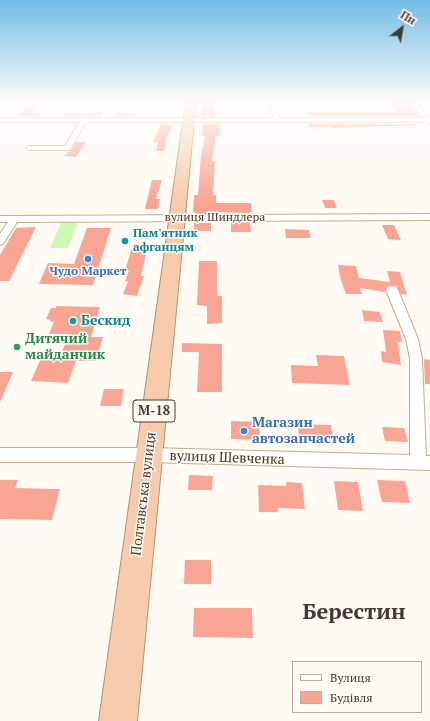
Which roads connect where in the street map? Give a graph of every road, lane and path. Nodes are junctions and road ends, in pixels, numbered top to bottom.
1 (75, 134) edge
2 (187, 134) edge
3 (31, 148) dead end
4 (430, 217) edge
5 (0, 218) edge
6 (177, 218) junction
7 (14, 219) junction
8 (0, 242) edge
9 (392, 290) dead end
10 (0, 455) edge
11 (149, 455) junction
12 (424, 463) edge
13 (118, 721) edge

1 - 3 street
2 - 6 highway, Полтавська вулиця / М-18
4 - 6 street, вулиця Шиндлера
5 - 7 street, вулиця Шиндлера
6 - 7 street, вулиця Шиндлера
6 - 11 highway, Полтавська вулиця / М-18
7 - 8 street
9 - 12 street
10 - 11 street, вулиця Шевченка
11 - 12 street, вулиця Шевченка
11 - 13 highway, Полтавська вулиця / М-18

